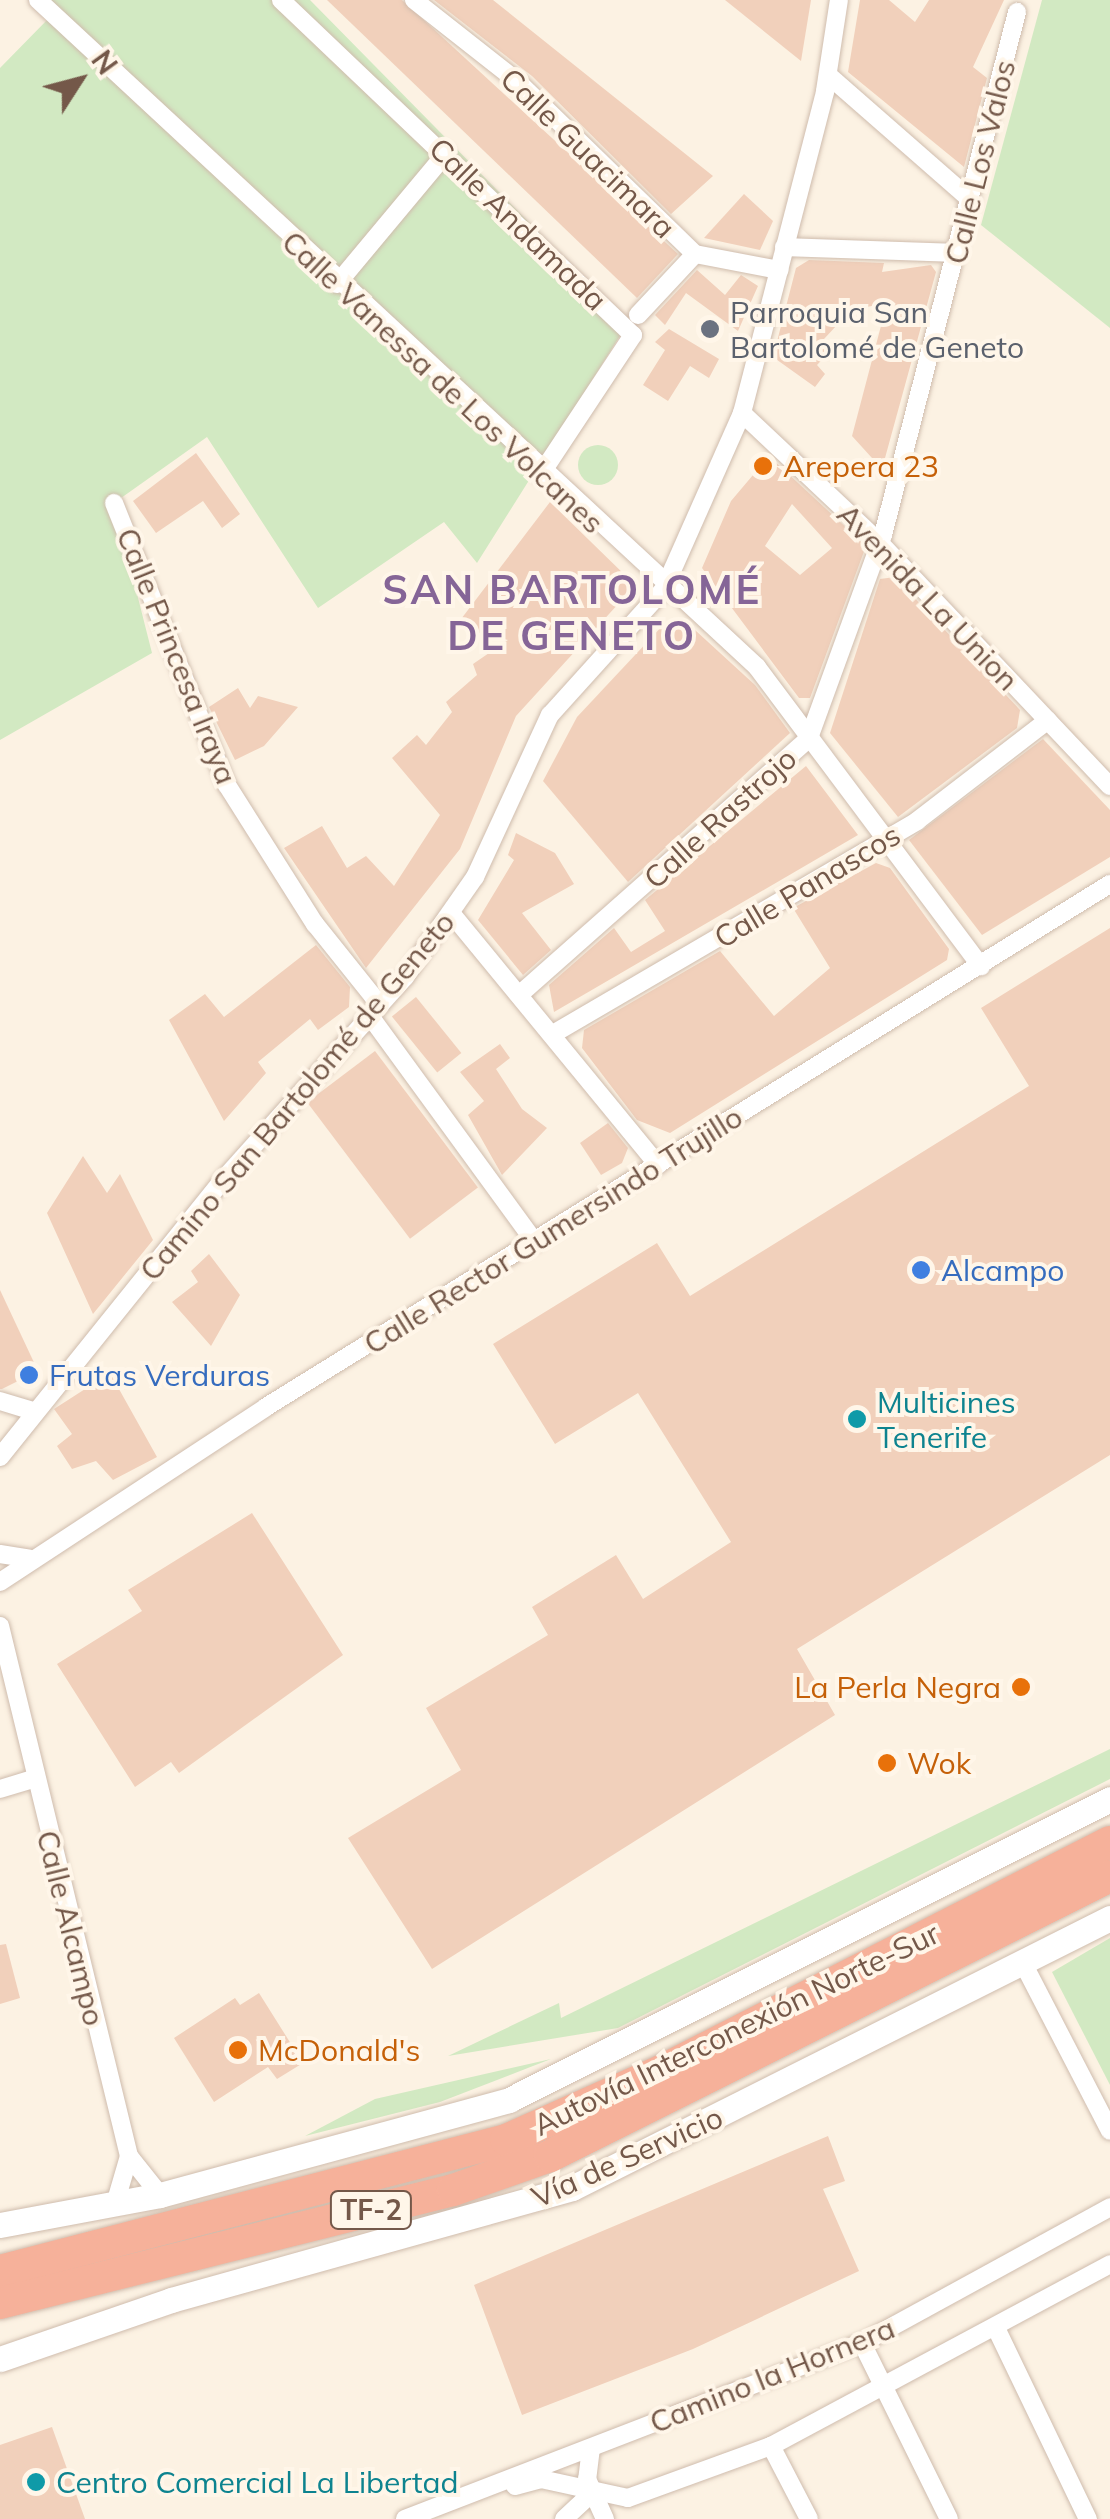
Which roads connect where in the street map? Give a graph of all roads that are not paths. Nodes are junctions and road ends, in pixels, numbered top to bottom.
1 (38, 0) edge
2 (281, 0) edge
3 (414, 0) edge
4 (839, 0) edge
5 (1017, 12) dead end
6 (828, 75) junction
7 (446, 154) junction
8 (971, 200) junction
9 (784, 247) junction
10 (958, 253) junction
11 (695, 254) junction
12 (779, 270) junction
13 (337, 284) junction
14 (638, 314) dead end
15 (742, 413) junction
16 (541, 474) junction
17 (114, 503) dead end
18 (879, 542) junction
19 (664, 589) junction
20 (1048, 720) junction
21 (809, 738) junction
22 (1110, 786) edge
23 (887, 839) junction
24 (1110, 884) edge
25 (451, 913) junction
26 (981, 966) junction
27 (519, 994) junction
28 (375, 1010) junction
29 (553, 1034) junction
30 (658, 1165) junction
31 (536, 1242) junction
32 (0, 1400) edge
33 (33, 1411) junction
34 (0, 1457) edge
35 (0, 1554) edge
36 (30, 1559) junction
37 (0, 1581) edge
38 (0, 1626) edge
39 (6, 1694) edge
40 (33, 1779) junction
41 (0, 1789) edge
42 (1110, 1799) edge
43 (1110, 1842) edge
44 (1110, 1876) edge
45 (1110, 1918) edge
46 (1023, 1963) junction
47 (1110, 2131) edge
48 (129, 2156) junction
49 (160, 2194) junction
50 (115, 2204) junction
51 (1110, 2207) edge
52 (0, 2225) edge
53 (1110, 2264) edge
54 (0, 2272) edge
55 (0, 2303) edge
56 (996, 2328) junction
57 (862, 2344) junction
58 (0, 2359) edge
59 (885, 2390) junction
60 (771, 2446) junction
61 (591, 2448) junction
62 (476, 2493) junction
63 (590, 2495) junction
64 (628, 2498) junction
65 (944, 2517) edge
66 (602, 2518) edge
67 (405, 2519) edge
68 (564, 2519) edge
69 (809, 2519) edge
70 (1088, 2519) edge

1 - 13 street, Calle Vanessa de Los Volcanes
2 - 7 street, Calle Andamada
3 - 11 street, Calle Guacimara
4 - 6 street, Camino San Bartolomé de Geneto
5 - 8 street, Calle Los Valos
6 - 8 street
6 - 9 street, Camino San Bartolomé de Geneto
7 - 13 street
7 - 16 street, Calle Andamada
8 - 10 street, Calle Los Valos
9 - 10 street
9 - 12 street, Camino San Bartolomé de Geneto
10 - 18 street, Calle Los Valos
11 - 12 street, Calle Guacimara
11 - 14 street
12 - 15 street, Camino San Bartolomé de Geneto
13 - 16 street, Calle Vanessa de Los Volcanes
15 - 18 street, Avenida La Union
15 - 19 street, Camino San Bartolomé de Geneto
16 - 19 street, Calle Vanessa de Los Volcanes
17 - 28 street, Calle Princesa Iraya
18 - 20 street, Avenida La Union
18 - 21 street, Calle Rastrojo
19 - 21 street, Calle Vanessa de Los Volcanes
19 - 25 street, Camino San Bartolomé de Geneto
20 - 22 street, Avenida La Union
20 - 23 street, Calle Panascos
21 - 23 street, Calle Vanessa de Los Volcanes
21 - 27 street, Calle Rastrojo
23 - 26 street, Calle Vanessa de Los Volcanes
23 - 29 street, Calle Panascos
24 - 26 street, Calle Rector Gumersindo Trujillo
25 - 27 street
25 - 28 street, Camino San Bartolomé de Geneto
26 - 30 street, Calle Rector Gumersindo Trujillo
27 - 29 street
28 - 31 street, Calle Princesa Iraya
28 - 33 street, Camino San Bartolomé de Geneto
29 - 30 street
30 - 31 street, Calle Rector Gumersindo Trujillo
31 - 36 street, Calle Rector Gumersindo Trujillo
32 - 33 street
33 - 34 street, Camino San Bartolomé de Geneto
35 - 36 street
36 - 37 street, Calle Rector Gumersindo Trujillo
38 - 39 street, Calle Alcampo
39 - 40 street, Calle Alcampo
40 - 41 street
40 - 48 street, Calle Alcampo
42 - 49 street
43 - 54 highway, Autovía Interconexión Norte-Sur / TF-2
44 - 55 highway, Autovía Interconexión Norte-Sur / TF-2
45 - 46 street, Vía de Servicio
46 - 47 street
46 - 58 street, Vía de Servicio
48 - 49 street, Calle Alcampo
48 - 50 street
49 - 50 street
50 - 52 street
51 - 57 street, Camino la Hornera
53 - 56 street, Camino la Hornera
56 - 59 street, Camino la Hornera
56 - 70 street
57 - 59 street
57 - 61 street, Camino la Hornera
59 - 60 street, Camino la Hornera
59 - 65 street
60 - 64 street, Camino la Hornera
60 - 69 street
61 - 62 street, Camino la Hornera
61 - 63 street
62 - 63 street, Camino la Hornera
62 - 67 street, Camino la Hornera
63 - 64 street, Camino la Hornera
63 - 66 street
63 - 68 street
64 - 66 street, Camino la Hornera

